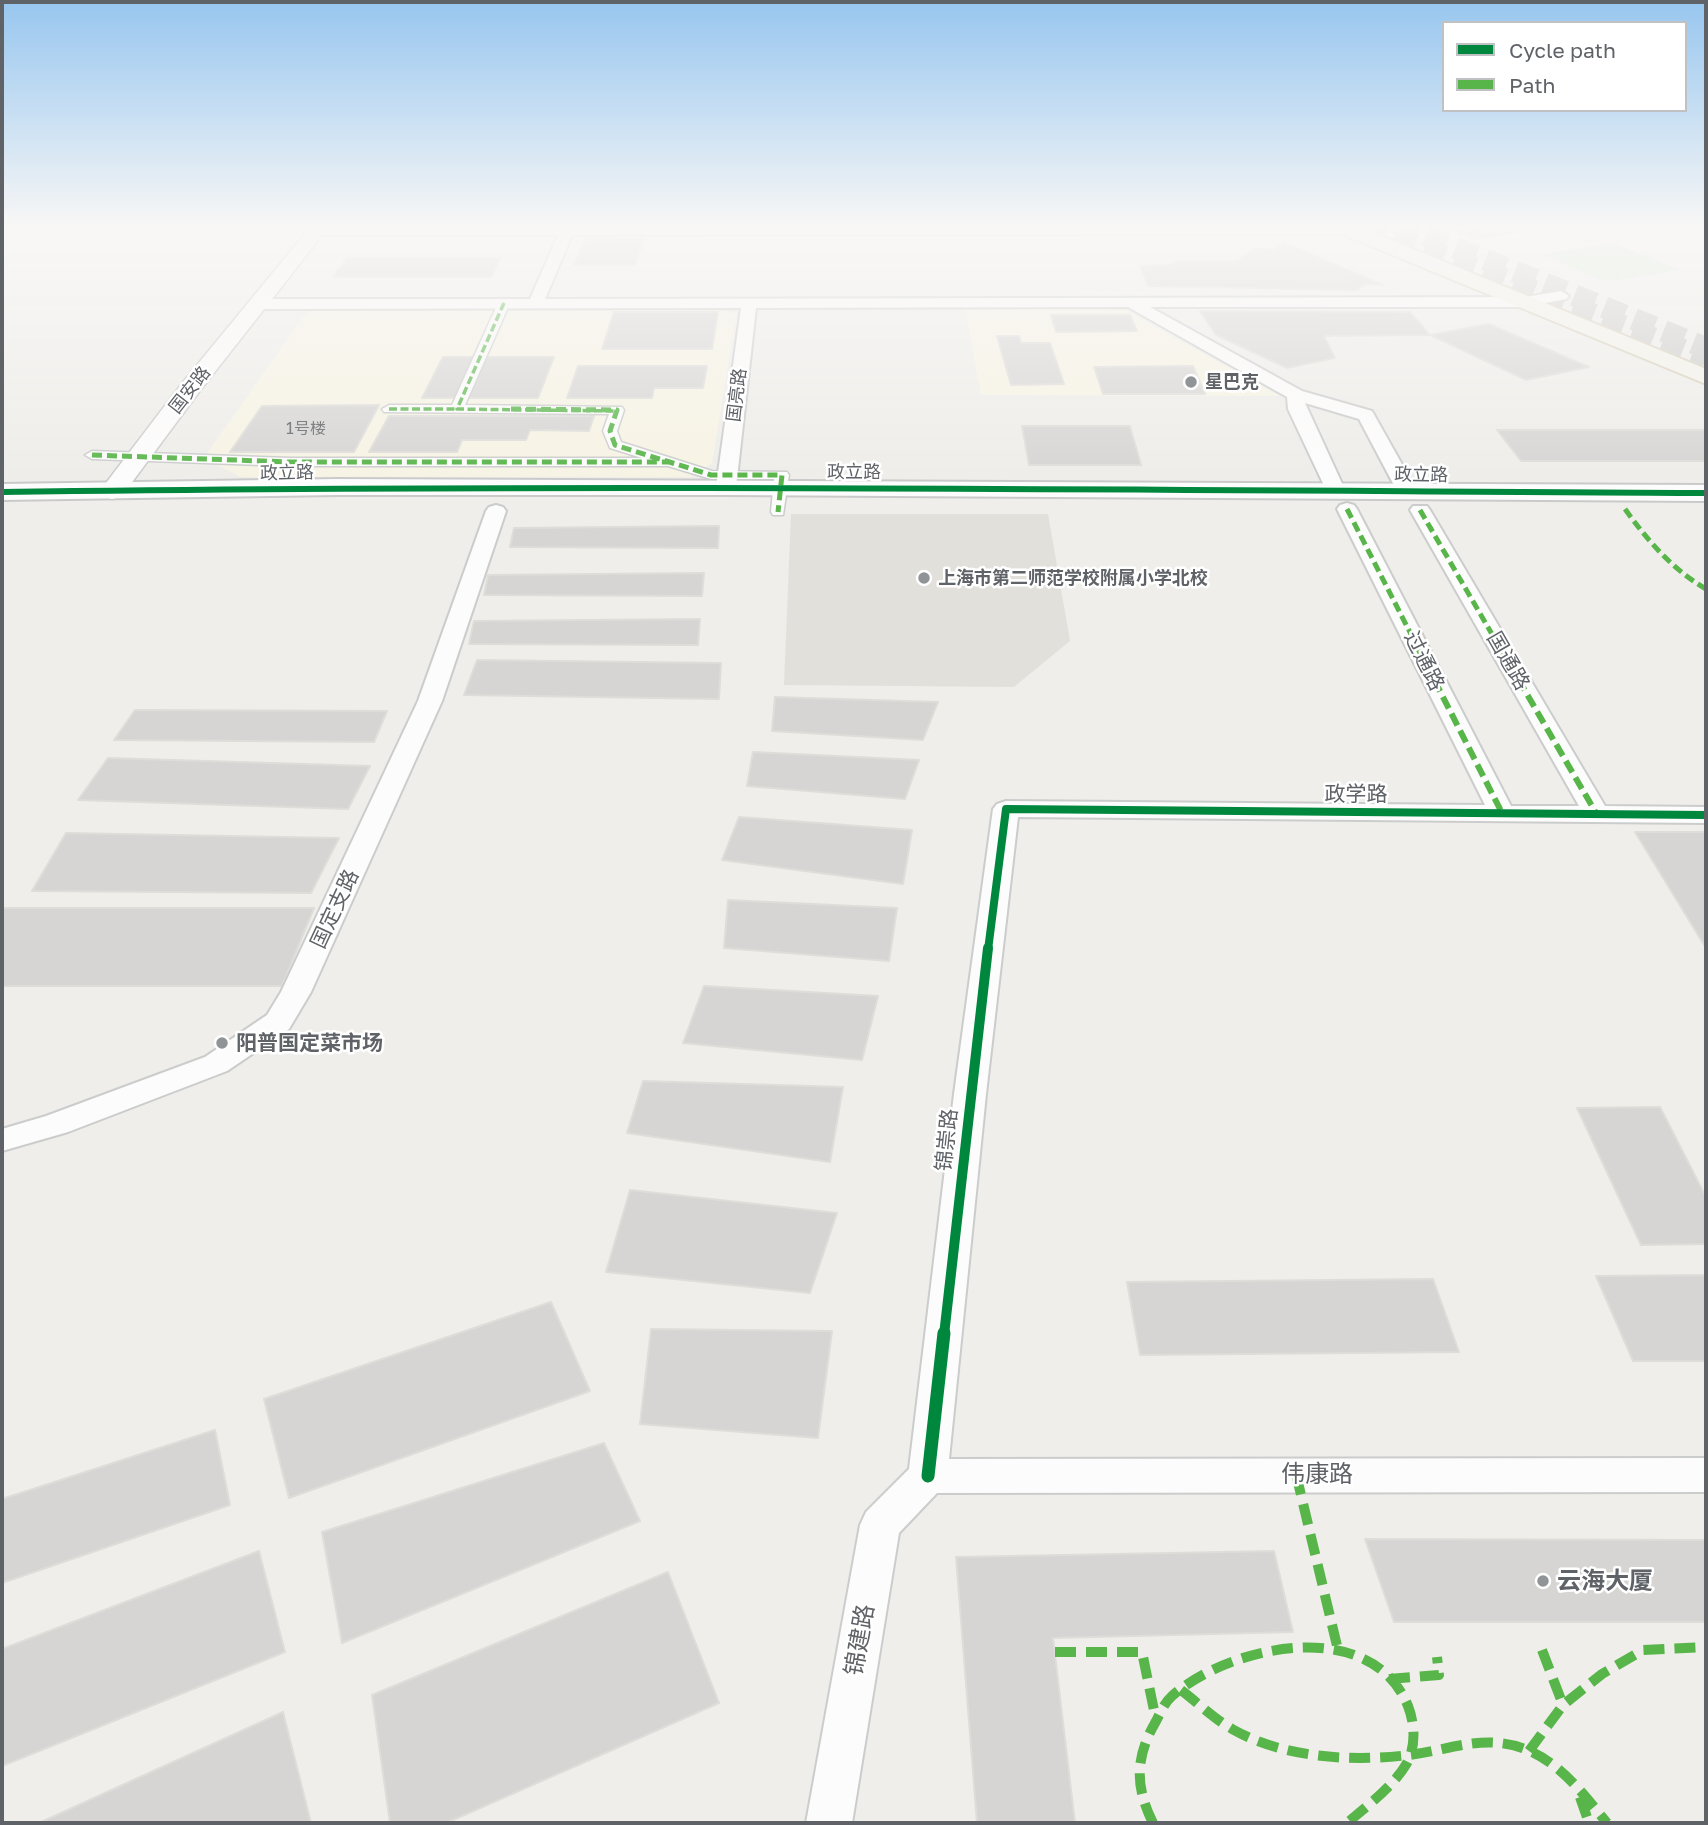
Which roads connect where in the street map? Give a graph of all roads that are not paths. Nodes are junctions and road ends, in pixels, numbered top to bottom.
1 (256, 309) edge
2 (281, 309) edge
3 (502, 309) edge
4 (748, 309) edge
5 (1141, 309) edge
6 (1543, 309) edge
7 (1594, 309) edge
8 (1609, 315) dead end
9 (268, 326) dead end
10 (1706, 377) edge
11 (1296, 395) junction
12 (389, 409) dead end
13 (457, 409) junction
14 (183, 436) dead end
15 (92, 455) dead end
16 (139, 457) junction
17 (166, 458) junction
18 (671, 462) junction
19 (727, 481) junction
20 (2, 492) edge
21 (112, 492) junction
22 (144, 492) junction
23 (1706, 493) edge
24 (779, 500) junction
25 (1341, 500) junction
26 (1413, 500) junction
27 (1706, 510) edge
28 (496, 511) junction
29 (2, 512) edge
30 (1006, 809) joint
31 (1502, 813) junction
32 (1596, 813) junction
33 (1706, 814) edge
34 (2, 1140) edge
35 (1706, 1475) edge
36 (928, 1476) junction
37 (829, 1823) edge

1 - 16 street, 国安路
2 - 9 street
3 - 13 street
4 - 19 street, 国亮路
5 - 11 street, 国通路
6 - 10 main road
7 - 8 main road
11 - 25 street
11 - 26 street, 国通路
12 - 13 street
13 - 18 street
14 - 17 street, 国安路
15 - 16 street
16 - 17 street
16 - 21 street, 国安路
17 - 18 street
17 - 22 street, 国安路
18 - 19 street
19 - 22 main road, 政立路
19 - 24 main road, 政立路
20 - 21 main road, 政立路
21 - 22 main road, 政立路
23 - 26 main road, 政立路
24 - 25 main road, 政立路
24 - 28 main road, 政立路
25 - 26 main road, 政立路
25 - 31 street, 过通路
26 - 27 main road, 政立路
26 - 32 street, 国通路
28 - 29 main road, 政立路
28 - 34 street, 国定支路
30 - 31 street, 政学路
30 - 36 street, 锦崇路
31 - 32 street, 政学路
32 - 33 street, 政学路
35 - 36 street, 伟康路
36 - 37 street, 锦建路

